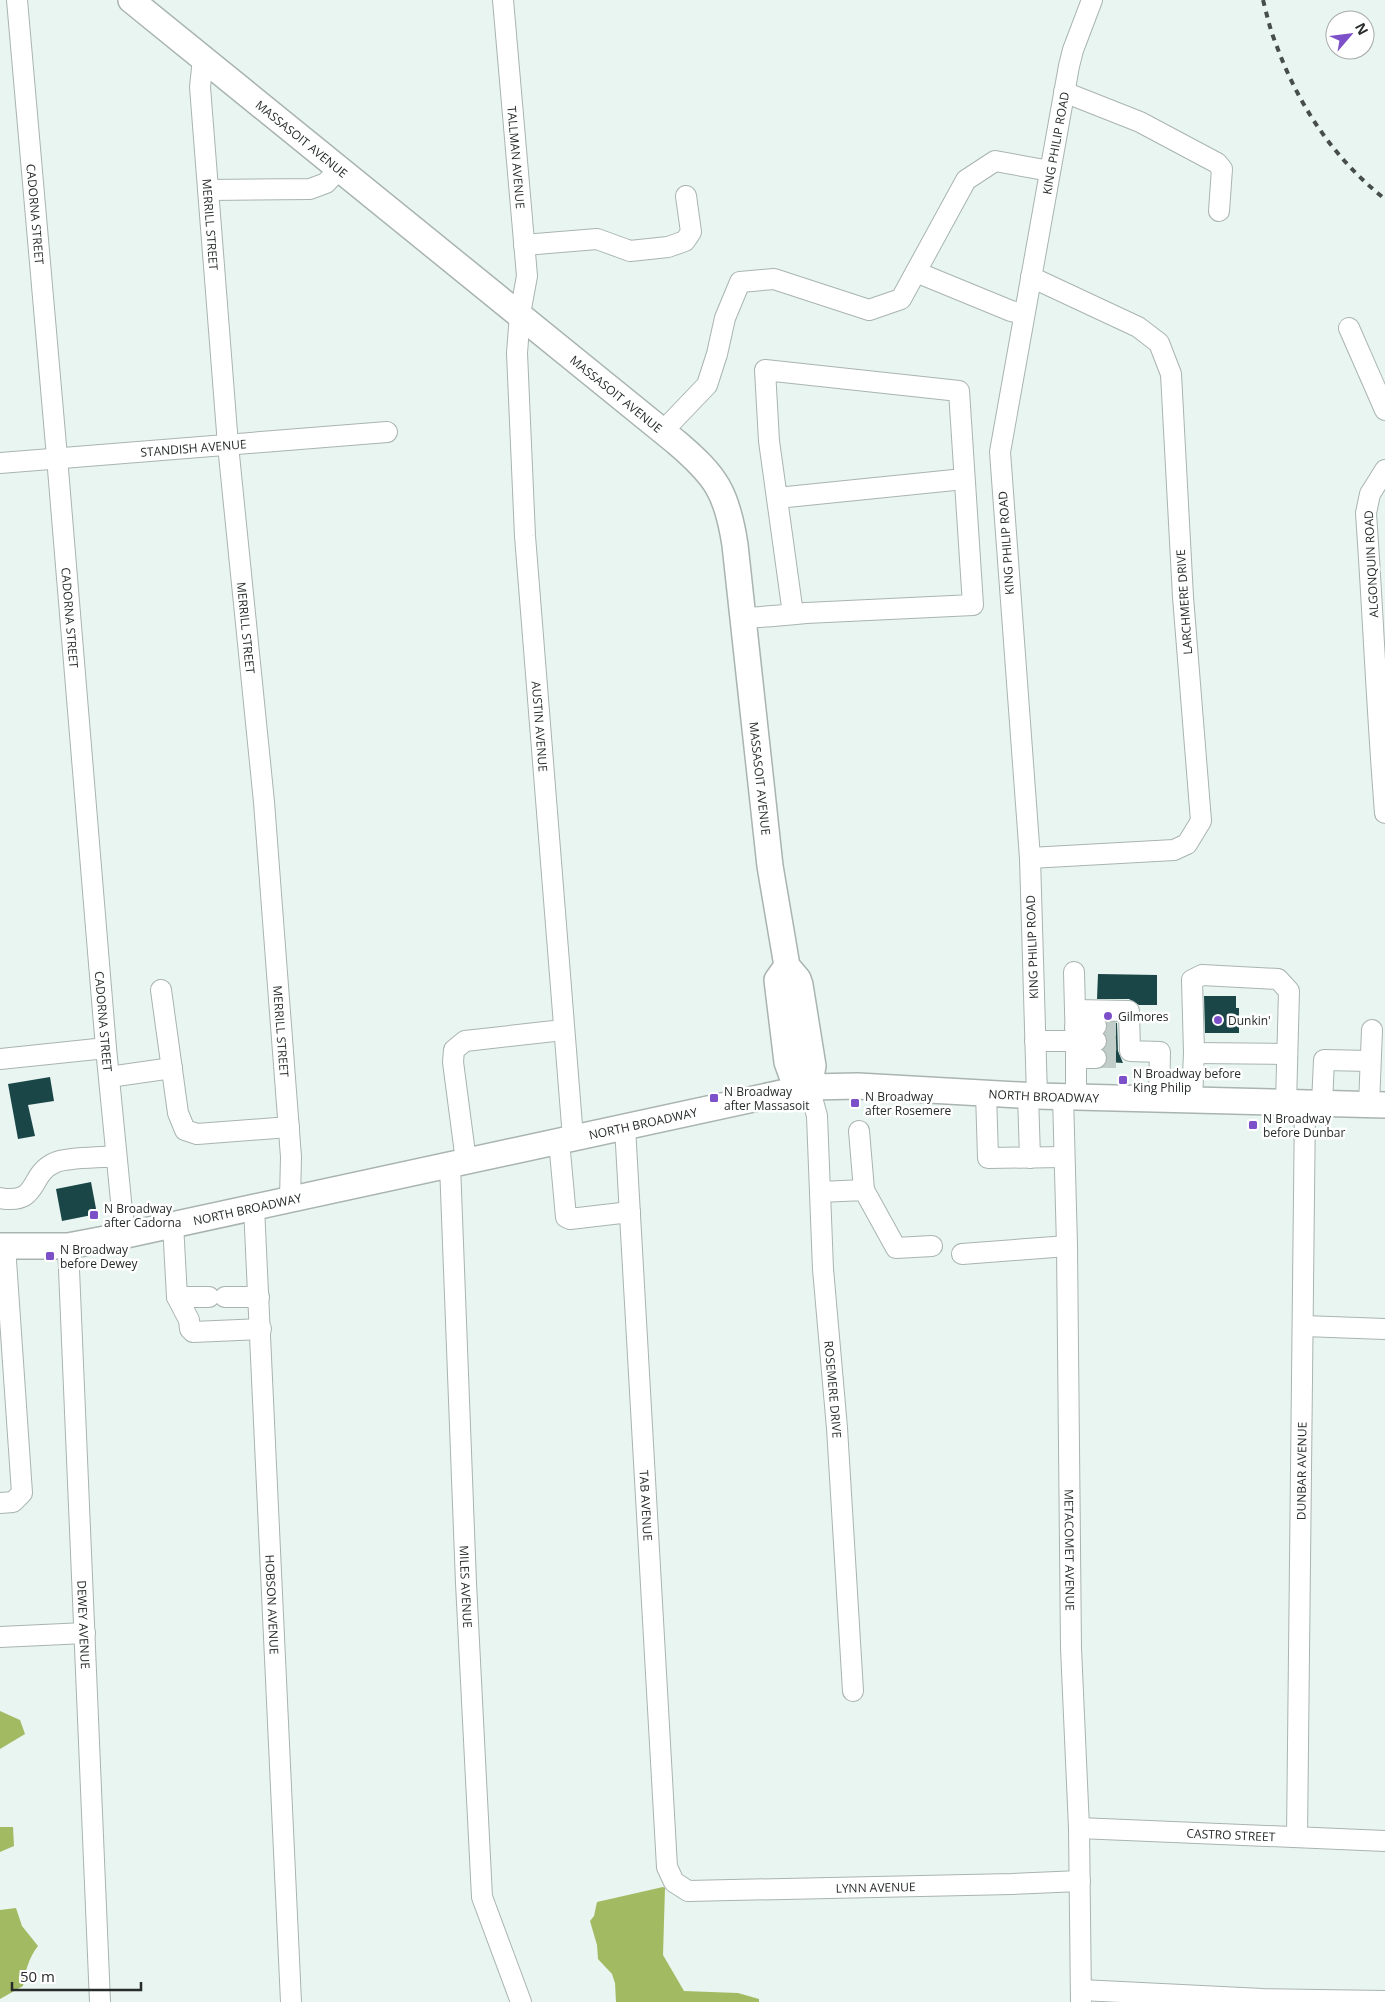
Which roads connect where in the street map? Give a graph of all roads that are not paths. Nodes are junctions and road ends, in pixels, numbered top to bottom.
1 (17, 0) edge
2 (131, 0) edge
3 (503, 0) edge
4 (1092, 0) edge
5 (203, 59) junction
6 (1064, 92) junction
7 (339, 169) junction
8 (1050, 171) junction
9 (208, 190) junction
10 (686, 196) dead end
11 (1219, 212) dead end
12 (524, 245) junction
13 (916, 272) junction
14 (1031, 276) junction
15 (520, 314) junction
16 (1024, 314) junction
17 (1349, 328) dead end
18 (1385, 410) edge
19 (663, 431) junction
20 (387, 432) dead end
21 (228, 446) junction
22 (57, 457) junction
23 (0, 463) edge
24 (1385, 470) edge
25 (964, 479) junction
26 (777, 498) junction
27 (793, 614) junction
28 (743, 618) junction
29 (1380, 647) edge
30 (1385, 813) edge
31 (1030, 858) junction
32 (1074, 972) dead end
33 (161, 990) dead end
34 (564, 1030) junction
35 (1372, 1030) dead end
36 (1075, 1034) junction
37 (1035, 1042) junction
38 (1096, 1042) tunnel mouth
39 (106, 1048) junction
40 (1194, 1053) junction
41 (1286, 1054) junction
42 (0, 1059) edge
43 (1370, 1061) junction
44 (172, 1068) junction
45 (109, 1077) junction
46 (809, 1087) junction
47 (986, 1093) junction
48 (1032, 1095) junction
49 (1069, 1097) junction
50 (1159, 1099) junction
51 (1192, 1100) junction
52 (1304, 1104) junction
53 (1377, 1105) edge
54 (289, 1127) junction
55 (625, 1127) junction
56 (859, 1132) dead end
57 (566, 1140) junction
58 (116, 1156) junction
59 (1064, 1157) junction
60 (1030, 1158) junction
61 (458, 1163) junction
62 (864, 1190) junction
63 (820, 1192) junction
64 (0, 1198) edge
65 (290, 1199) junction
66 (254, 1207) junction
67 (630, 1212) junction
68 (173, 1224) junction
69 (126, 1234) junction
70 (2, 1246) edge
71 (68, 1246) junction
72 (932, 1246) dead end
73 (1067, 1246) junction
74 (962, 1254) dead end
75 (177, 1297) junction
76 (259, 1297) junction
77 (1304, 1326) junction
78 (261, 1329) junction
79 (1385, 1329) edge
80 (0, 1503) edge
81 (85, 1633) junction
82 (0, 1637) edge
83 (854, 1691) dead end
84 (1079, 1828) junction
85 (1297, 1836) junction
86 (1385, 1842) edge
87 (1080, 1881) junction
88 (674, 1882) joint
89 (1081, 1996) edge
90 (1385, 2001) edge
91 (100, 2002) edge
92 (291, 2002) edge
93 (520, 2002) edge

1 - 22 street, CADORNA STREET
2 - 5 main road, MASSASOIT AVENUE
3 - 12 street, TALLMAN AVENUE
4 - 6 street, KING PHILIP ROAD
5 - 7 main road, MASSASOIT AVENUE
5 - 9 street, MERRILL STREET
6 - 8 street, KING PHILIP ROAD
6 - 11 street
7 - 9 street
7 - 15 main road, MASSASOIT AVENUE
8 - 13 street
8 - 14 street, KING PHILIP ROAD
9 - 21 street, MERRILL STREET
10 - 12 street
12 - 15 street, TALLMAN AVENUE
13 - 16 street
13 - 19 street
14 - 16 street, KING PHILIP ROAD
14 - 31 street, LARCHMERE DRIVE
15 - 19 main road, MASSASOIT AVENUE
15 - 34 street, AUSTIN AVENUE
16 - 31 street, KING PHILIP ROAD
17 - 18 street
19 - 28 main road, MASSASOIT AVENUE
20 - 21 street, STANDISH AVENUE
21 - 22 street, STANDISH AVENUE
21 - 54 street, MERRILL STREET
22 - 23 street, STANDISH AVENUE
22 - 39 street, CADORNA STREET
24 - 29 street, ALGONQUIN ROAD
25 - 26 street
25 - 26 street
25 - 27 street
26 - 27 street
27 - 28 street
28 - 46 main road, MASSASOIT AVENUE
29 - 30 street, ALGONQUIN ROAD
31 - 37 street, KING PHILIP ROAD
32 - 36 street, METACOMET AVENUE
33 - 44 street
34 - 57 street, AUSTIN AVENUE
34 - 61 street, MILES AVENUE
35 - 43 street
36 - 37 street
36 - 38 street
36 - 49 street, METACOMET AVENUE
36 - 50 street
37 - 48 street, KING PHILIP ROAD
39 - 42 street
39 - 45 street, CADORNA STREET
40 - 41 street
40 - 41 street
40 - 51 street
41 - 52 street
43 - 52 street
43 - 53 street
44 - 45 street
44 - 54 street
45 - 58 street, CADORNA STREET
46 - 47 main road, NORTH BROADWAY
46 - 55 main road, NORTH BROADWAY
46 - 63 street, ROSEMERE DRIVE
47 - 48 main road, NORTH BROADWAY
47 - 60 street
48 - 49 main road, NORTH BROADWAY
48 - 60 street, KING PHILIP ROAD
49 - 50 main road, NORTH BROADWAY
49 - 59 street, METACOMET AVENUE
50 - 51 main road, NORTH BROADWAY
51 - 52 main road, NORTH BROADWAY
52 - 53 main road, NORTH BROADWAY
52 - 77 street, DUNBAR AVENUE
54 - 65 street, MERRILL STREET
55 - 57 main road, NORTH BROADWAY
55 - 67 street, TAB AVENUE
56 - 62 street
57 - 61 main road, NORTH BROADWAY
57 - 67 street, AUSTIN AVENUE
58 - 64 street
58 - 69 street, CADORNA STREET
59 - 60 street
59 - 73 street, METACOMET AVENUE
61 - 65 main road, NORTH BROADWAY
61 - 93 street, MILES AVENUE
62 - 63 street
62 - 72 street
63 - 83 street, ROSEMERE DRIVE
65 - 66 main road, NORTH BROADWAY
66 - 68 main road, NORTH BROADWAY
66 - 76 street, HOBSON AVENUE
67 - 88 street, TAB AVENUE
68 - 69 main road, NORTH BROADWAY
68 - 75 street
69 - 71 main road, NORTH BROADWAY
70 - 71 main road, NORTH BROADWAY
70 - 80 street
71 - 81 street, DEWEY AVENUE
73 - 74 street
73 - 84 street, METACOMET AVENUE
75 - 76 street
75 - 78 street
76 - 78 street, HOBSON AVENUE
77 - 79 street
77 - 85 street, DUNBAR AVENUE
78 - 92 street, HOBSON AVENUE
81 - 82 street
81 - 91 street, DEWEY AVENUE
84 - 85 street, CASTRO STREET
84 - 87 street, METACOMET AVENUE
85 - 86 street, CASTRO STREET
87 - 88 street, LYNN AVENUE
87 - 89 street, METACOMET AVENUE
89 - 90 street

